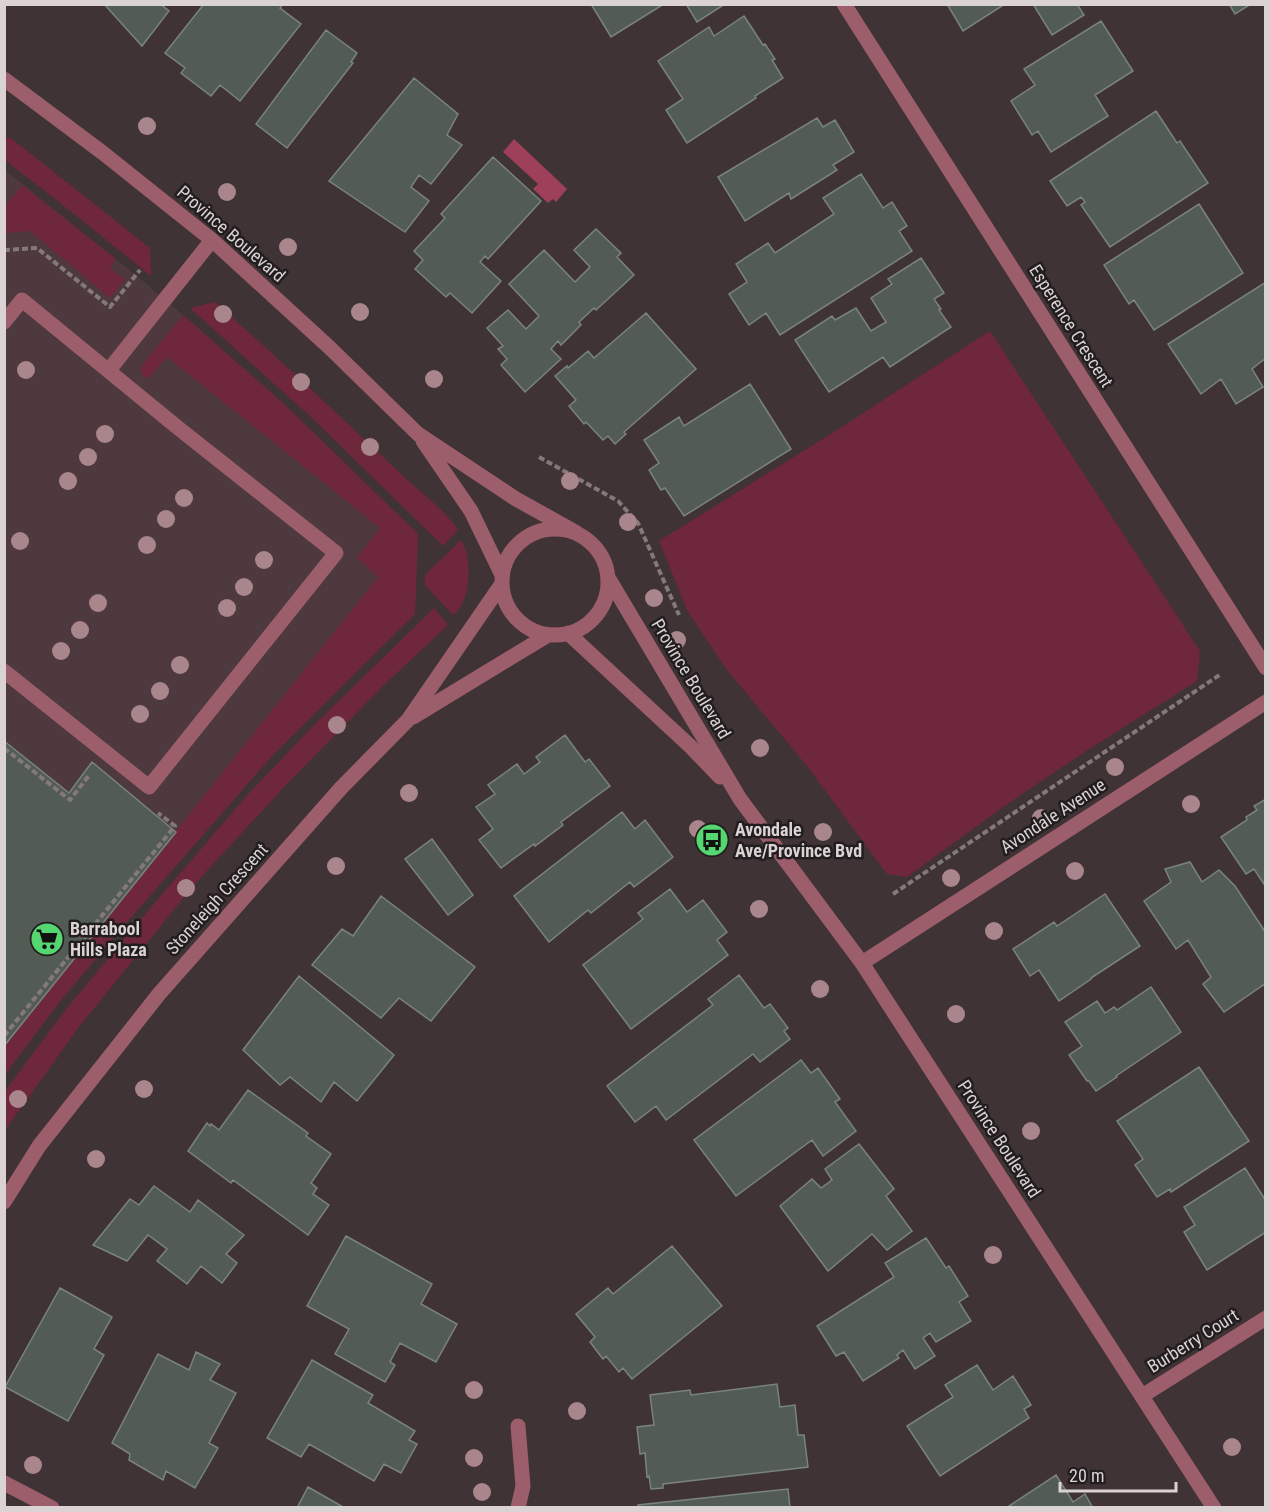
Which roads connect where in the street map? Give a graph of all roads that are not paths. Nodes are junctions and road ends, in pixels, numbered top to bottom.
1 (844, 4) edge
2 (4, 78) edge
3 (212, 240) junction
4 (4, 322) edge
5 (109, 370) junction
6 (418, 434) junction
7 (577, 532) junction
8 (609, 579) junction
9 (502, 580) junction
10 (568, 633) junction
11 (548, 635) junction
12 (1266, 668) edge
13 (4, 671) edge
14 (1266, 702) edge
15 (408, 720) junction
16 (740, 799) junction
17 (862, 963) junction
18 (4, 1202) edge
19 (1266, 1318) edge
20 (1142, 1396) junction
21 (518, 1426) dead end
22 (4, 1483) edge
23 (52, 1508) edge
24 (518, 1508) edge
25 (1214, 1508) edge

1 - 12 street, Esperence Crescent
2 - 3 street, Province Boulevard
3 - 5 street
3 - 6 street, Province Boulevard
4 - 5 street
5 - 13 street
6 - 7 street, Province Boulevard
6 - 9 street, Province Boulevard
7 - 8 street, Province Boulevard
7 - 9 street
8 - 10 street
8 - 16 street, Province Boulevard
9 - 11 street, Province Boulevard
9 - 15 street, Stoneleigh Crescent
10 - 11 street
10 - 16 street, Province Boulevard
11 - 15 street, Stoneleigh Crescent
14 - 17 street, Avondale Avenue
15 - 18 street, Stoneleigh Crescent
16 - 17 street, Province Boulevard
17 - 20 street, Province Boulevard
19 - 20 street, Burberry Court
20 - 25 street, Province Boulevard
21 - 24 street
22 - 23 street

